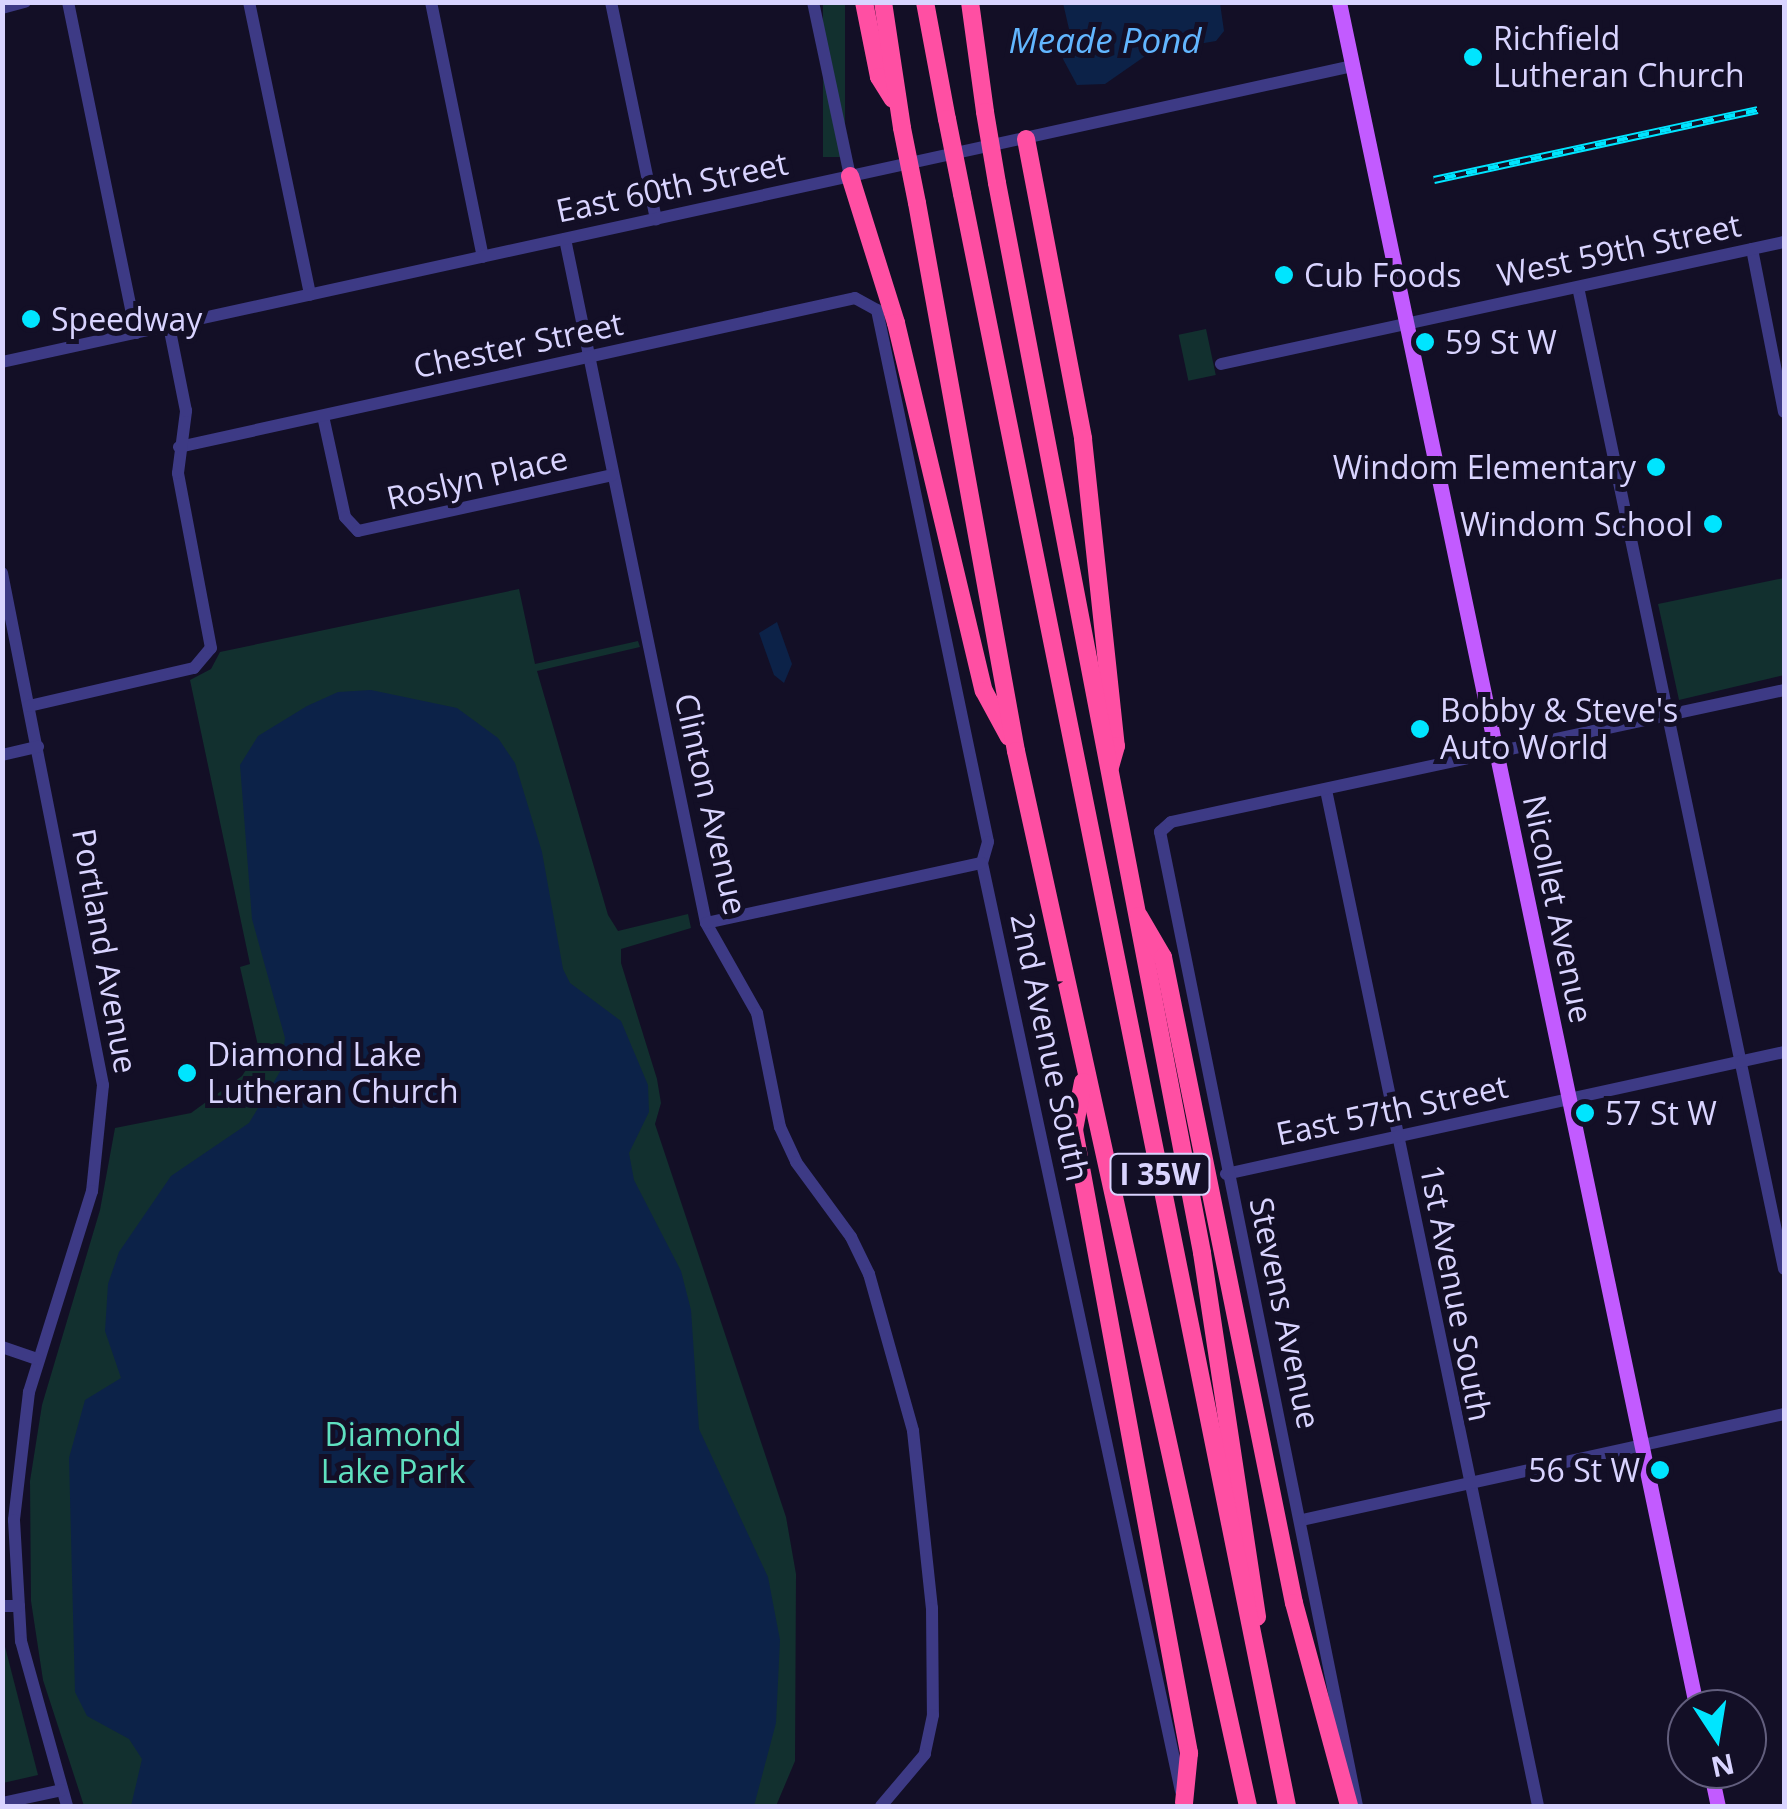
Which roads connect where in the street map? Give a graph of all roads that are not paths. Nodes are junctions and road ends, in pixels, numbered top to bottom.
1 (24, 2) edge
2 (68, 2) edge
3 (249, 2) edge
4 (431, 2) edge
5 (611, 2) edge
6 (813, 2) edge
7 (864, 2) edge
8 (883, 2) edge
9 (925, 2) edge
10 (970, 2) edge
11 (1339, 2) edge
12 (2, 8) edge
13 (1353, 66) junction
14 (896, 104) junction
15 (1026, 138) junction
16 (850, 176) junction
17 (656, 219) junction
18 (565, 239) junction
19 (1784, 242) edge
20 (1752, 250) junction
21 (483, 257) junction
22 (1578, 287) junction
23 (310, 295) junction
24 (869, 301) joint
25 (1406, 325) junction
26 (169, 326) junction
27 (136, 333) junction
28 (589, 358) junction
29 (2, 362) edge
30 (1221, 364) dead end
31 (1784, 412) edge
32 (323, 416) junction
33 (179, 447) junction
34 (612, 475) junction
35 (2, 573) edge
36 (1784, 690) edge
37 (29, 706) junction
38 (1668, 716) junction
39 (38, 747) junction
40 (1016, 750) junction
41 (1498, 752) junction
42 (2, 755) edge
43 (1109, 773) junction
44 (1326, 790) junction
45 (982, 863) junction
46 (1136, 912) junction
47 (706, 924) junction
48 (1784, 1052) edge
49 (1741, 1062) junction
50 (1085, 1072) junction
51 (1570, 1100) junction
52 (1396, 1136) junction
53 (1226, 1174) junction
54 (1784, 1269) edge
55 (2, 1346) edge
56 (36, 1359) junction
57 (1784, 1414) edge
58 (1642, 1446) junction
59 (1467, 1483) junction
60 (1302, 1520) junction
61 (2, 1606) edge
62 (19, 1606) junction
63 (1694, 1689) edge
64 (1266, 1702) junction
65 (62, 1790) junction
66 (2, 1803) edge
67 (1184, 1805) edge
68 (67, 1806) edge
69 (881, 1806) edge
70 (1248, 1806) edge
71 (1288, 1806) edge
72 (1350, 1806) edge
73 (1358, 1806) edge
74 (1538, 1806) edge

1 - 12 street
2 - 27 street
3 - 23 street
4 - 21 street
5 - 17 street
6 - 16 street
7 - 14 highway
8 - 14 highway, I 35W
9 - 64 highway, I 35W, bridge
10 - 43 highway, bridge
11 - 13 main road, Nicollet Avenue
13 - 15 street, East 60th Street
13 - 25 main road, Nicollet Avenue
14 - 40 highway, I 35W, bridge
15 - 16 street, East 60th Street
15 - 43 highway
16 - 17 street, East 60th Street
16 - 40 highway
17 - 18 street, East 60th Street
18 - 21 street, East 60th Street
18 - 28 street, Clinton Avenue
19 - 20 street, West 59th Street
20 - 22 street, West 59th Street
20 - 31 street
21 - 23 street, East 60th Street
22 - 25 street, West 59th Street
22 - 38 street
23 - 26 street, East 60th Street
24 - 28 street, Chester Street
24 - 45 street, 2nd Avenue South
25 - 30 street, West 59th Street
25 - 41 main road, Nicollet Avenue
26 - 27 street, East 60th Street
26 - 33 street
27 - 29 street, East 60th Street
28 - 32 street, Chester Street
28 - 34 street, Clinton Avenue
32 - 33 street, Chester Street
32 - 34 street, Roslyn Place
33 - 37 street
34 - 47 street, Clinton Avenue
35 - 37 street, Portland Avenue
36 - 38 street
37 - 39 street, Portland Avenue
38 - 41 street
38 - 49 street
39 - 42 street
39 - 56 street, Portland Avenue
40 - 50 highway, I 35W
41 - 44 street
41 - 51 main road, Nicollet Avenue
43 - 46 highway
44 - 52 street, 1st Avenue South
44 - 53 street, Stevens Avenue
45 - 47 street
45 - 67 street, 2nd Avenue South
46 - 64 highway
46 - 72 highway
47 - 69 street, Clinton Avenue
48 - 49 street, East 57th Street
49 - 51 street, East 57th Street
49 - 54 street
50 - 67 highway
50 - 70 highway, I 35W
51 - 52 street, East 57th Street
51 - 58 main road, Nicollet Avenue
52 - 53 street, East 57th Street
52 - 59 street, 1st Avenue South
53 - 60 street, Stevens Avenue
55 - 56 street
56 - 62 street, Portland Avenue
57 - 58 street
58 - 59 street
58 - 63 main road, Nicollet Avenue
59 - 60 street
59 - 74 street, 1st Avenue South
60 - 73 street, Stevens Avenue
61 - 62 street
62 - 65 street, Portland Avenue
64 - 71 highway, I 35W
65 - 66 street
65 - 68 street, Portland Avenue

